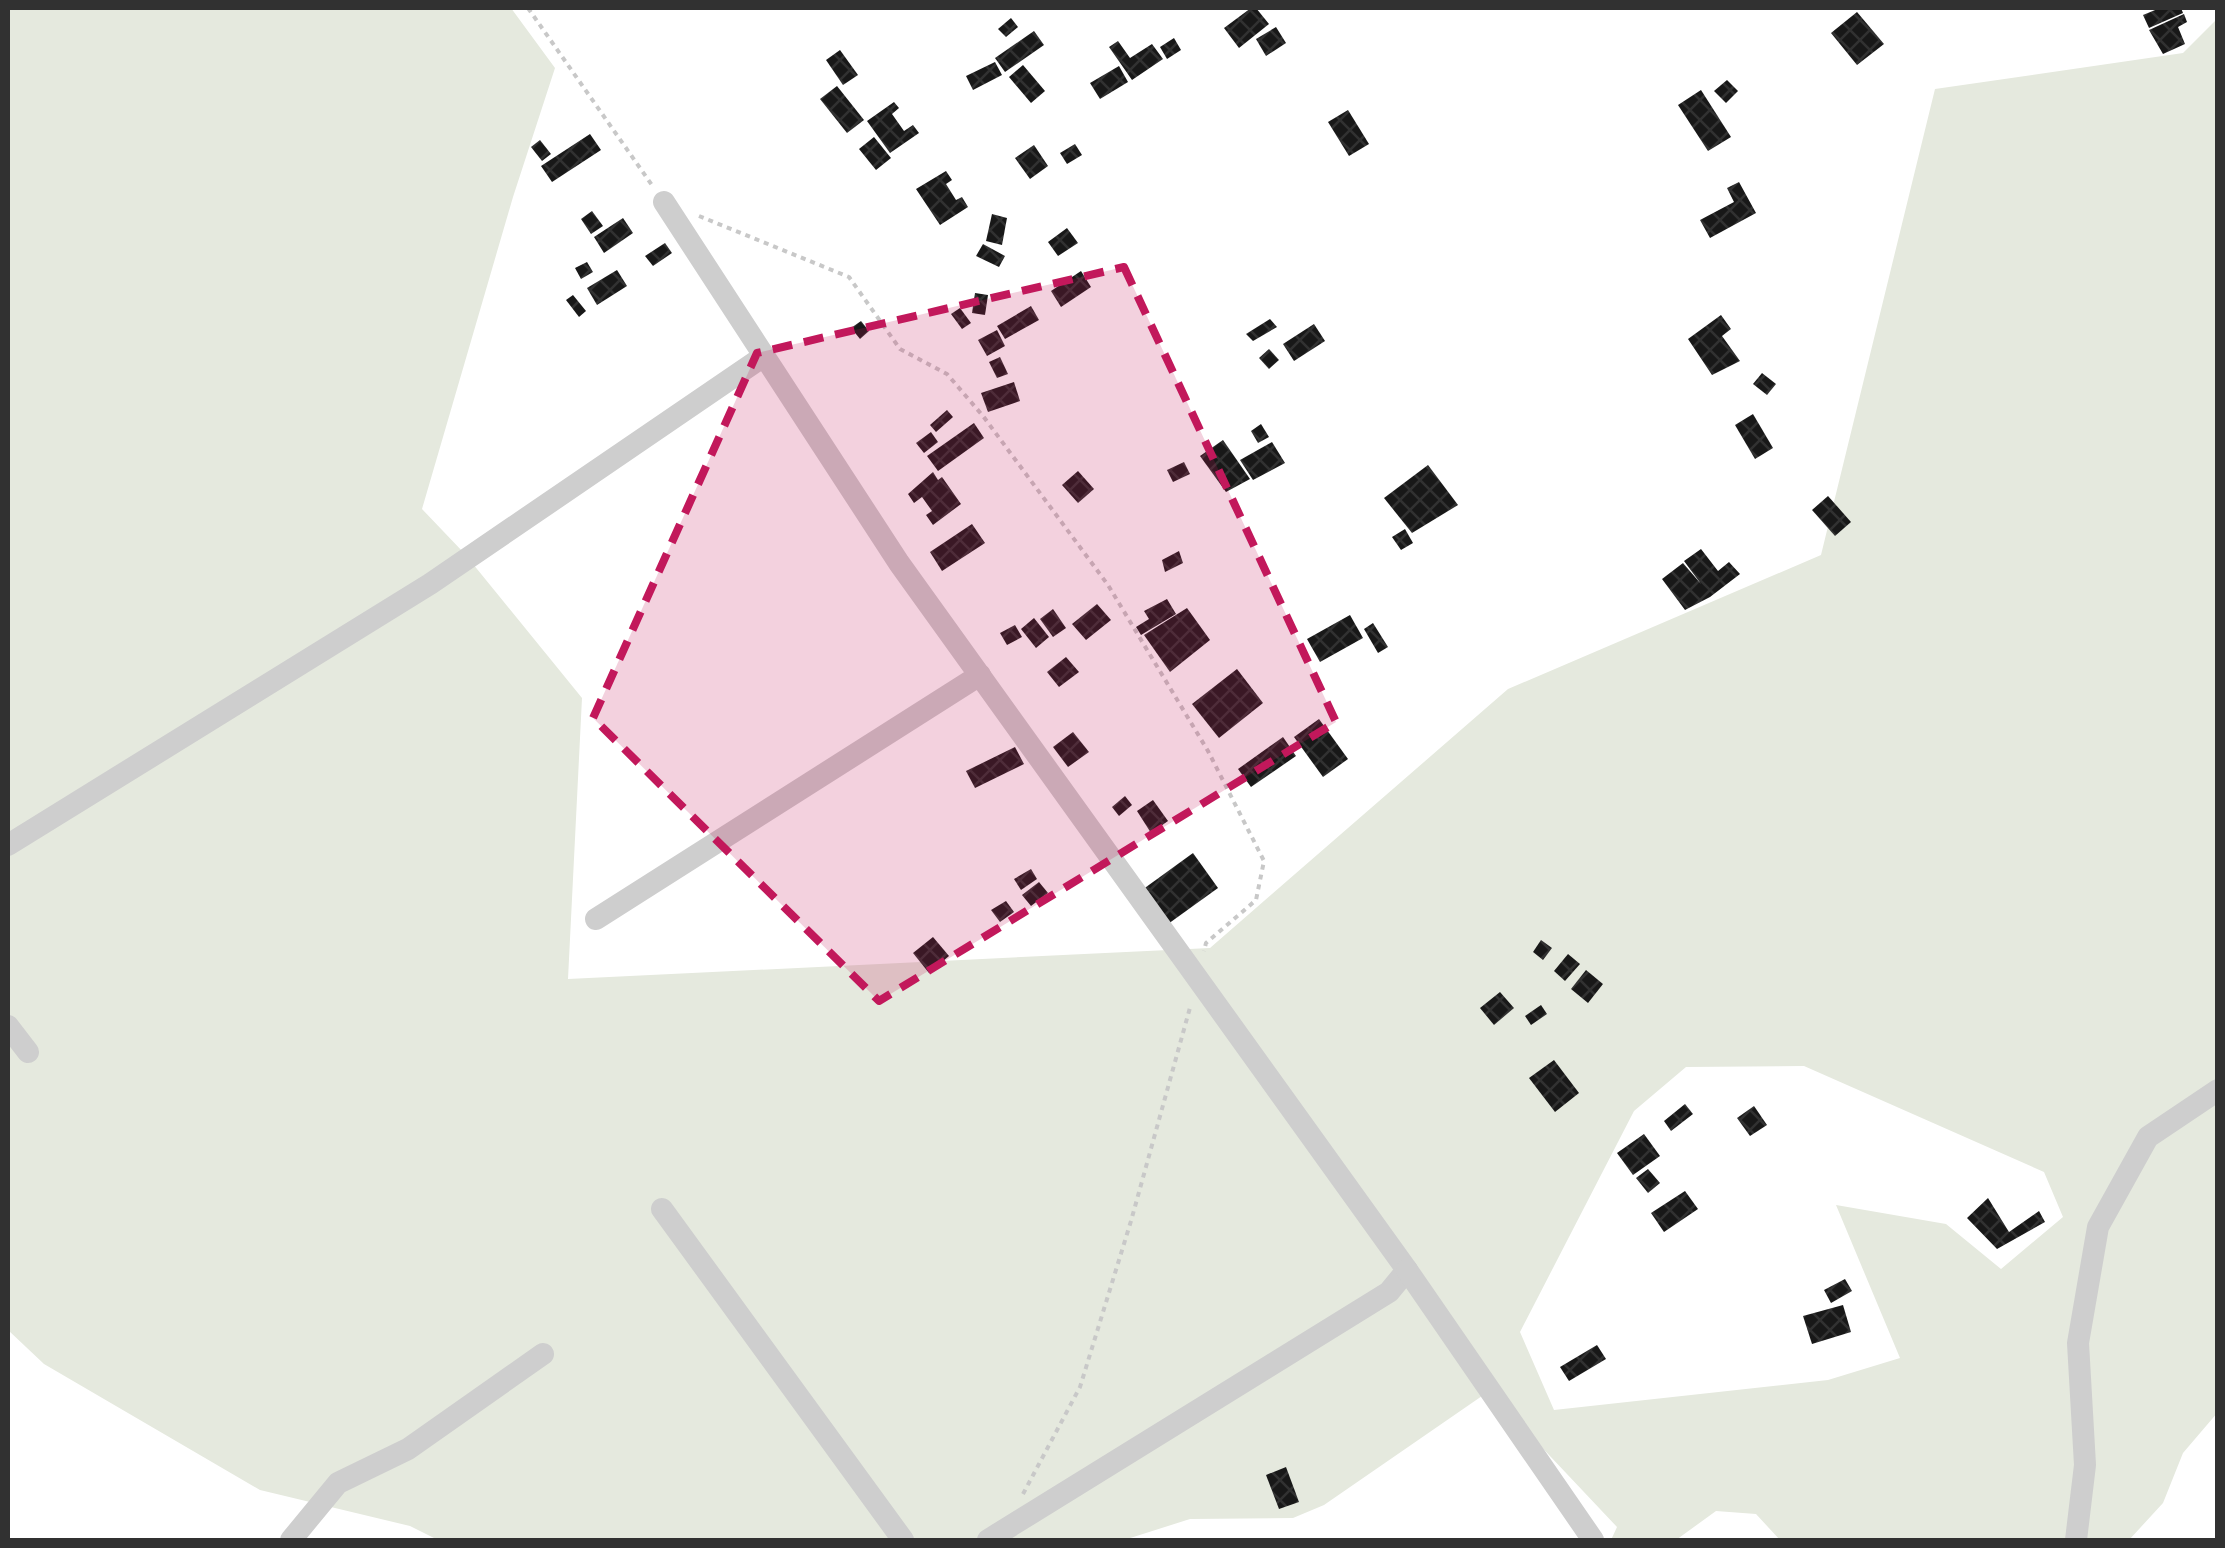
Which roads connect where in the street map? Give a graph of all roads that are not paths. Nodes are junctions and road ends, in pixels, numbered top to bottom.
1 (664, 202) dead end
2 (764, 356) junction
3 (980, 675) junction
4 (8, 845) edge
5 (596, 919) dead end
6 (8, 1026) edge
7 (28, 1052) dead end
8 (2218, 1090) edge
9 (662, 1209) dead end
10 (1407, 1270) junction
11 (543, 1354) dead end
12 (292, 1540) edge
13 (903, 1540) edge
14 (988, 1540) edge
15 (1593, 1540) edge
16 (2076, 1540) edge

1 - 2 street
2 - 3 street
2 - 4 street
3 - 5 street
3 - 10 street
6 - 7 street
8 - 16 street
9 - 13 street
10 - 14 street
10 - 15 street
11 - 12 street

